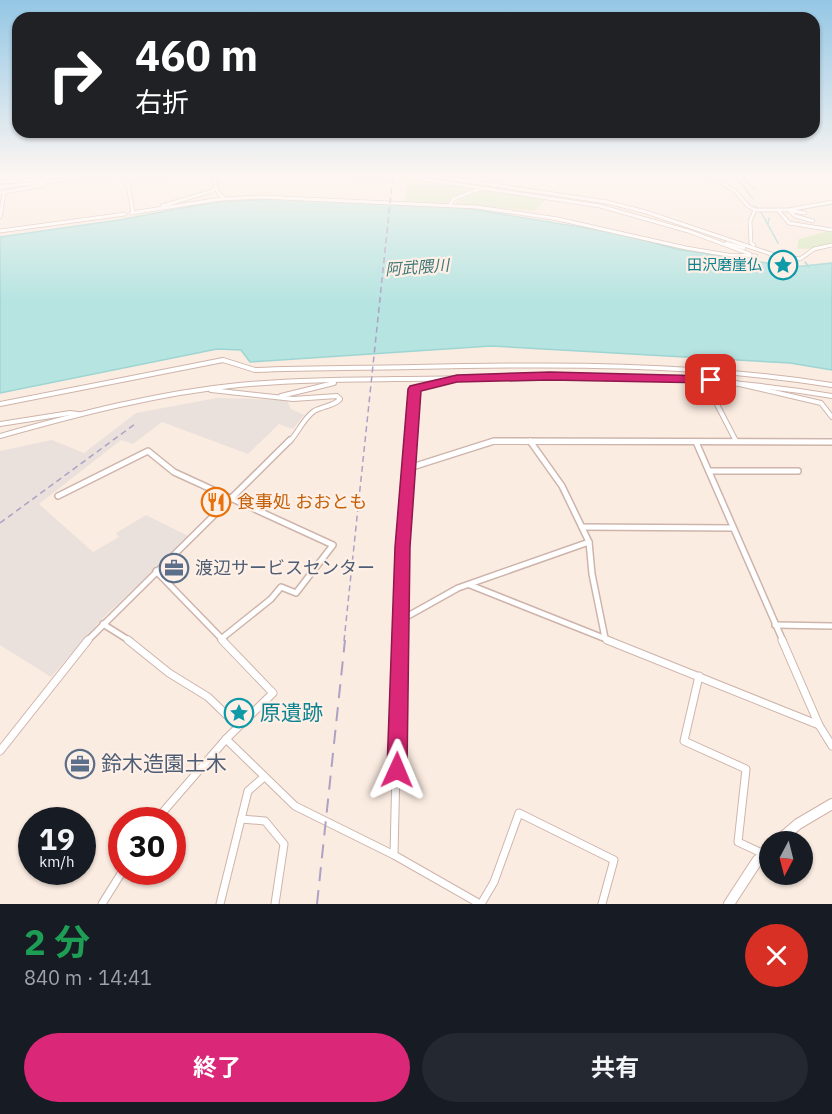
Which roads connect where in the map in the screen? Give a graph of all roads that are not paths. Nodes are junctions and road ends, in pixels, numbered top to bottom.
1 (102, 217) edge
2 (544, 217) edge
3 (639, 217) edge
4 (661, 217) edge
5 (752, 217) edge
6 (783, 217) edge
7 (799, 217) edge
8 (813, 221) dead end
9 (832, 230) edge
10 (0, 231) edge
11 (706, 238) junction
12 (832, 245) edge
13 (771, 254) junction
14 (457, 379) junction
15 (730, 380) junction
16 (344, 381) junction
17 (832, 385) edge
18 (202, 389) junction
19 (710, 391) dead end
20 (279, 396) junction
21 (832, 396) edge
22 (0, 404) edge
23 (81, 414) junction
24 (832, 417) edge
25 (0, 424) edge
26 (0, 436) edge
27 (530, 441) junction
28 (736, 441) junction
29 (696, 442) junction
30 (832, 442) edge
31 (409, 468) junction
32 (709, 471) junction
33 (798, 471) dead end
34 (58, 496) dead end
35 (230, 499) junction
36 (582, 527) junction
37 (733, 528) junction
38 (589, 542) junction
39 (156, 571) junction
40 (470, 585) junction
41 (399, 621) junction
42 (103, 624) junction
43 (775, 625) junction
44 (832, 626) edge
45 (605, 638) junction
46 (221, 639) junction
47 (699, 676) junction
48 (819, 725) junction
49 (238, 726) junction
50 (226, 739) junction
51 (832, 746) edge
52 (0, 751) edge
53 (264, 777) junction
54 (832, 804) edge
55 (167, 807) edge
56 (241, 819) junction
57 (790, 831) edge
58 (759, 849) edge
59 (394, 855) junction
60 (759, 863) edge
61 (114, 885) edge
62 (102, 904) edge
63 (220, 904) edge
64 (275, 904) edge
65 (481, 904) edge
66 (602, 904) edge
67 (729, 904) edge

1 - 10 street
2 - 11 street
3 - 11 street
4 - 13 street
5 - 13 street
6 - 9 street
7 - 8 street
11 - 13 street
12 - 13 street
14 - 15 street
14 - 16 street
14 - 31 street
15 - 21 street
15 - 24 street
16 - 18 street
16 - 20 street
17 - 22 street
18 - 20 street
18 - 23 street
19 - 28 street
20 - 35 street
23 - 25 street
23 - 26 street
27 - 29 street
27 - 31 street
27 - 36 street
28 - 29 street
28 - 30 street
29 - 32 street
31 - 41 street
32 - 33 street
32 - 37 street
34 - 35 street
35 - 39 street
35 - 46 street
36 - 37 street
36 - 38 street
37 - 43 street
38 - 40 street
38 - 45 street
39 - 42 street
39 - 46 street
40 - 41 street
40 - 45 street
41 - 59 street
42 - 49 street
42 - 52 street
43 - 44 street
43 - 48 street
45 - 47 street
46 - 49 street
47 - 48 street
47 - 58 street
48 - 51 street
49 - 50 street
50 - 53 street
50 - 55 street
53 - 56 street
53 - 59 street
54 - 57 street
56 - 63 street
56 - 64 street
59 - 65 street
60 - 67 street
61 - 62 street
65 - 66 street

